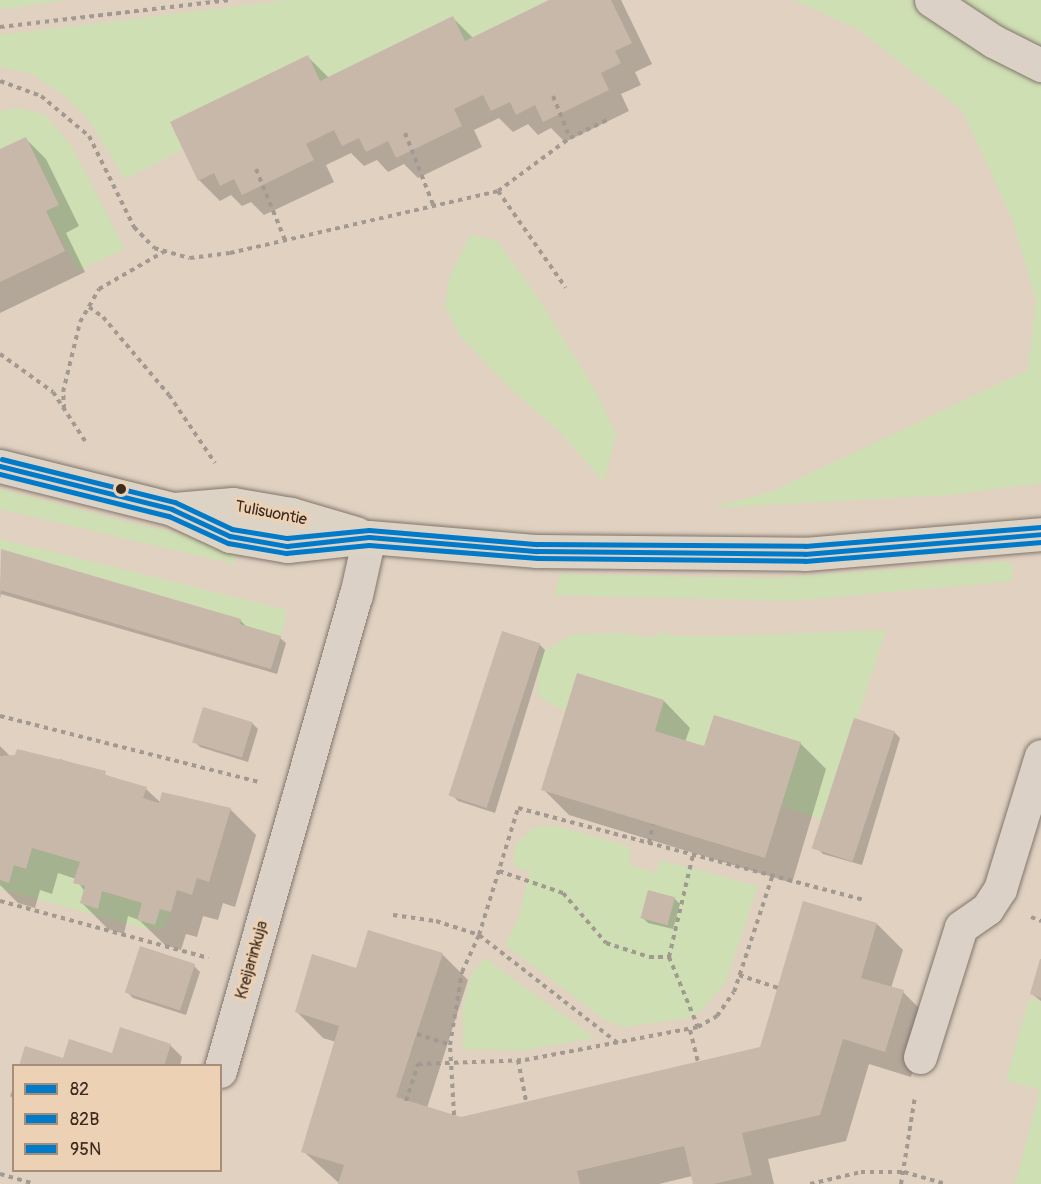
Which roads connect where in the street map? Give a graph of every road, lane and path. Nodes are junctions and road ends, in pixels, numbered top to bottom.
1 (230, 0) edge
2 (931, 0) edge
3 (0, 27) edge
4 (1041, 65) edge
5 (0, 80) edge
6 (553, 96) dead end
7 (609, 118) dead end
8 (405, 133) dead end
9 (570, 138) junction
10 (256, 169) dead end
11 (498, 191) junction
12 (434, 207) junction
13 (285, 240) junction
14 (166, 251) junction
15 (566, 288) dead end
16 (89, 307) junction
17 (0, 354) edge
18 (63, 409) junction
19 (90, 450) dead end
20 (0, 466) edge
21 (215, 469) dead end
22 (1041, 534) edge
23 (369, 537) junction
24 (0, 716) edge
25 (1041, 756) edge
26 (300, 792) junction
27 (653, 824) dead end
28 (649, 843) junction
29 (693, 855) junction
30 (499, 871) junction
31 (772, 877) junction
32 (864, 900) dead end
33 (0, 901) edge
34 (393, 915) dead end
35 (479, 935) junction
36 (669, 957) junction
37 (248, 974) junction
38 (739, 975) junction
39 (778, 988) dead end
40 (698, 1027) junction
41 (690, 1030) junction
42 (417, 1034) dead end
43 (619, 1044) junction
44 (450, 1046) junction
45 (920, 1057) joint
46 (518, 1060) junction
47 (698, 1061) dead end
48 (451, 1062) junction
49 (222, 1064) edge
50 (406, 1101) dead end
51 (526, 1101) dead end
52 (454, 1115) dead end
53 (904, 1172) junction
54 (0, 1174) edge
55 (34, 1184) edge
56 (810, 1184) edge
57 (901, 1184) edge
58 (946, 1184) edge

1 - 3 path
2 - 4 street
5 - 14 path
6 - 9 path
7 - 9 path
8 - 12 path
9 - 11 path
10 - 13 path
11 - 12 path
11 - 15 path
12 - 13 path
13 - 14 path
14 - 16 path
16 - 18 path
16 - 21 path
17 - 18 path
18 - 19 path
20 - 23 main road, Tulisuontie
22 - 23 main road, Tulisuontie
23 - 26 street, Kreijarinkuja
24 - 26 path
25 - 45 street
26 - 37 street, Kreijarinkuja
27 - 28 path
28 - 29 path
28 - 30 path
29 - 31 path
29 - 36 path
30 - 35 path
30 - 36 path
31 - 32 path
31 - 38 path
33 - 37 path
34 - 35 path
35 - 43 path
35 - 44 path
36 - 40 path
37 - 49 street, Kreijarinkuja
38 - 39 path
38 - 40 path
40 - 41 path
41 - 43 path
41 - 47 path
42 - 44 path
43 - 46 path
44 - 48 path
45 - 53 path
46 - 48 path
46 - 51 path
48 - 50 path
48 - 52 path
53 - 56 path
53 - 57 path
53 - 58 path
54 - 55 path

